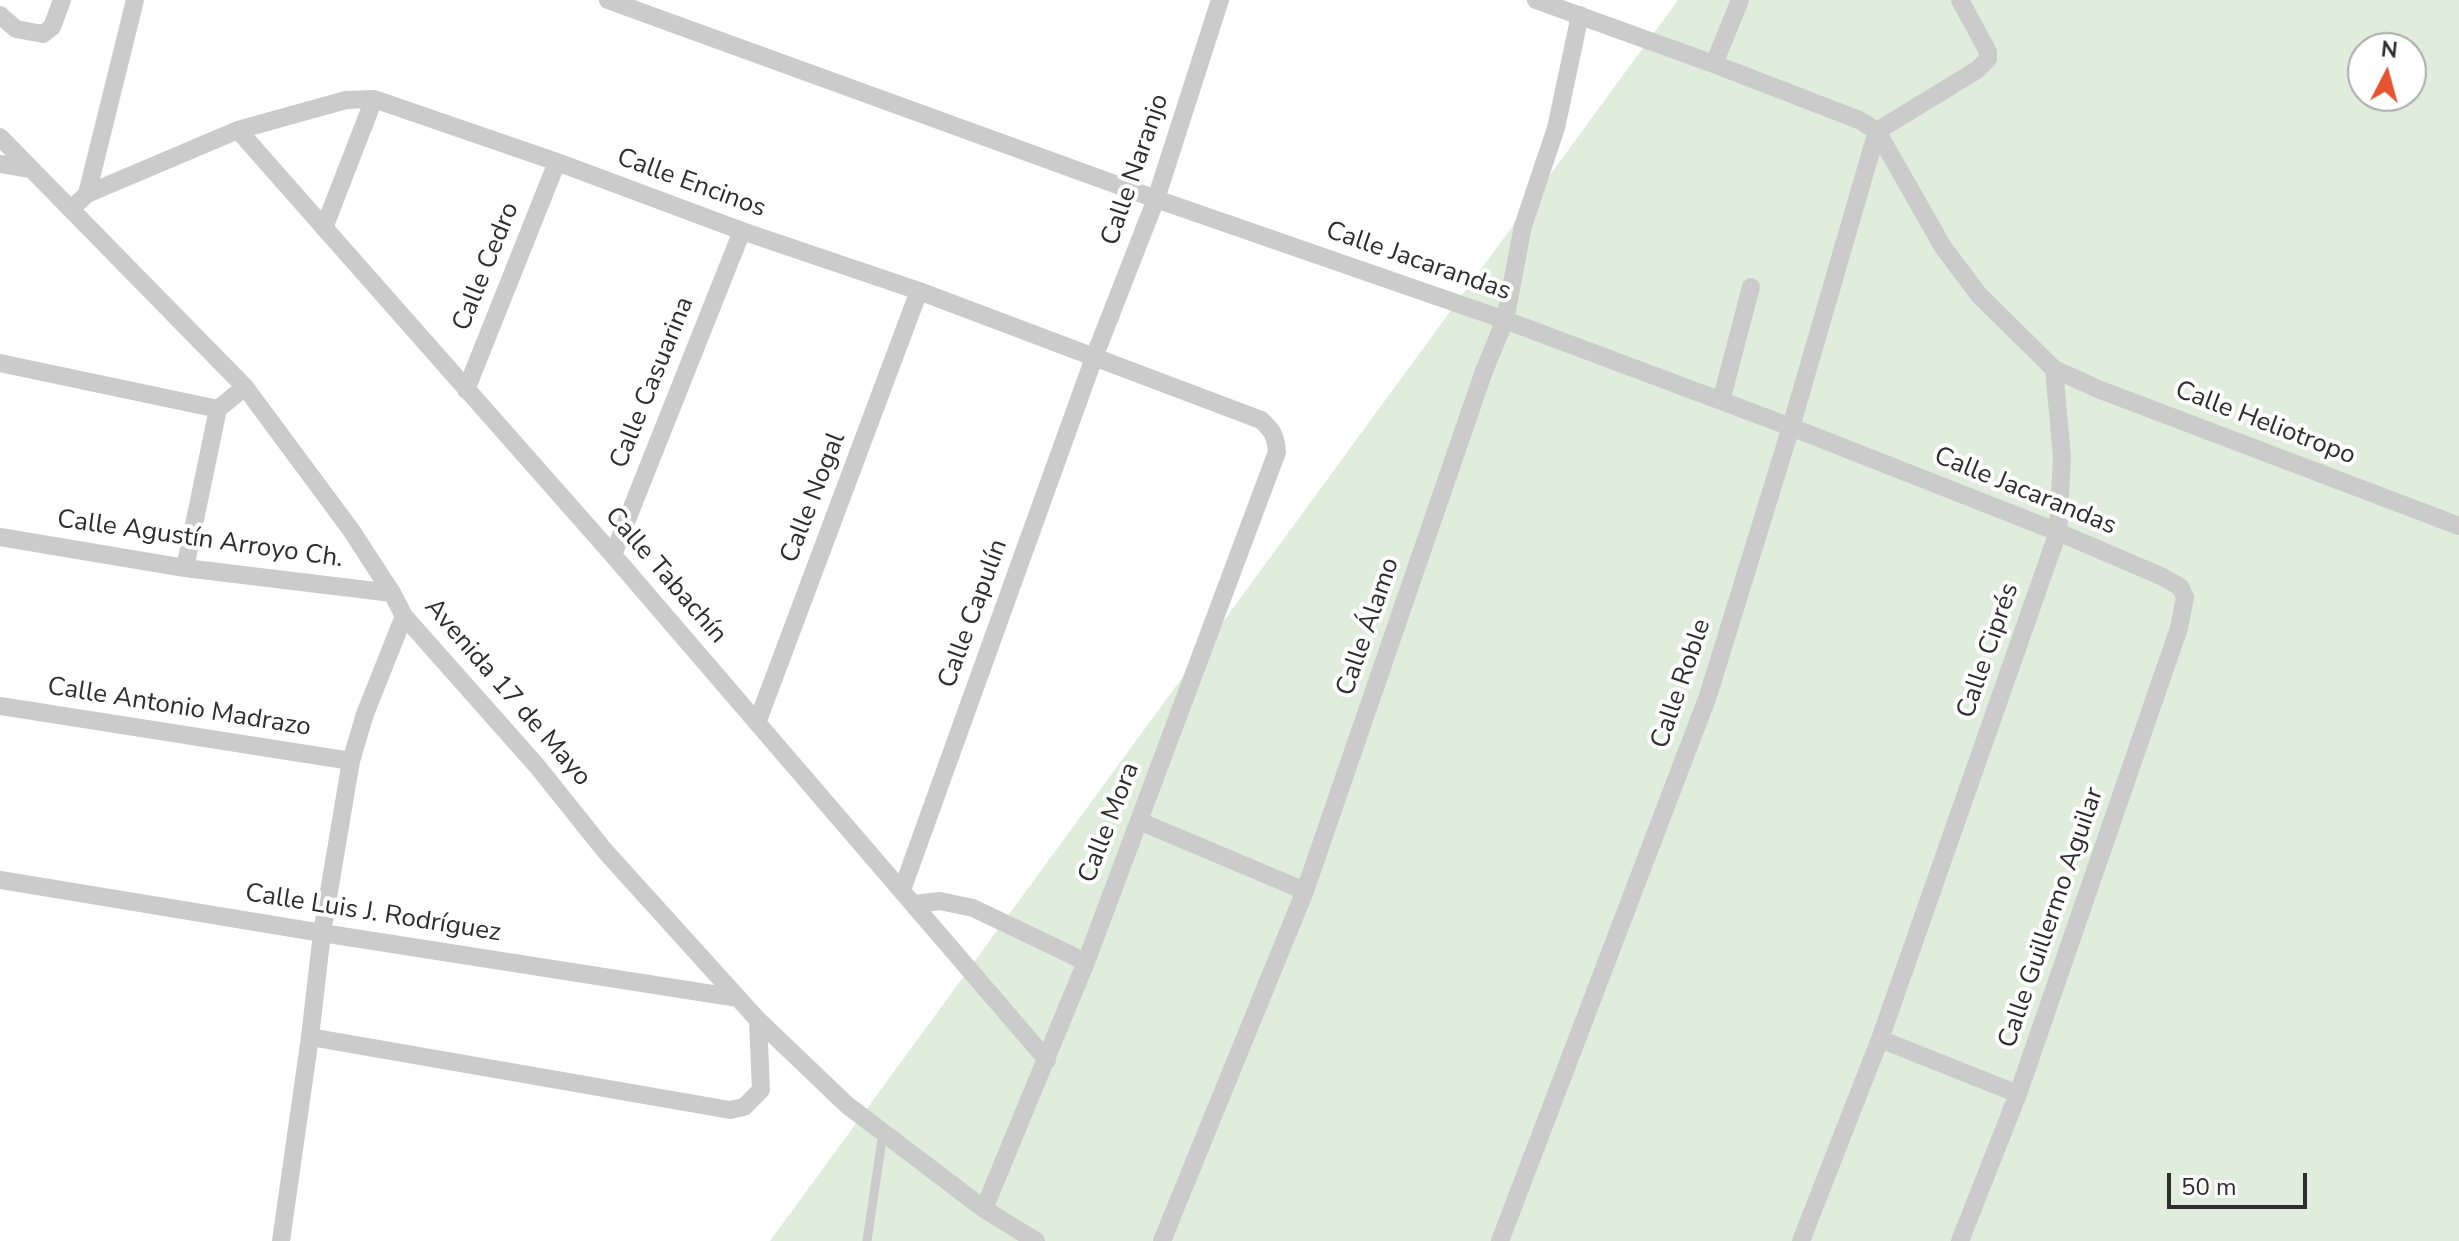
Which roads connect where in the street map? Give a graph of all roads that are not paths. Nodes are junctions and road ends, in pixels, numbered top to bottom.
1 (62, 0) edge
2 (135, 0) edge
3 (608, 0) edge
4 (1220, 0) edge
5 (1536, 0) edge
6 (1740, 0) edge
7 (1960, 0) edge
8 (0, 15) edge
9 (1580, 15) junction
10 (1714, 64) junction
11 (374, 99) junction
12 (238, 130) junction
13 (1877, 131) junction
14 (0, 137) edge
15 (557, 162) junction
16 (0, 164) edge
17 (30, 169) junction
18 (87, 194) junction
19 (1156, 199) junction
20 (71, 209) junction
21 (324, 228) junction
22 (742, 231) junction
23 (1751, 287) dead end
24 (919, 291) junction
25 (1505, 320) junction
26 (1095, 355) junction
27 (0, 363) edge
28 (2054, 369) junction
29 (245, 387) junction
30 (466, 390) junction
31 (1721, 401) junction
32 (218, 409) junction
33 (1791, 427) junction
34 (1277, 452) joint
35 (2459, 526) edge
36 (2058, 532) junction
37 (0, 537) edge
38 (613, 555) junction
39 (185, 568) junction
40 (392, 593) junction
41 (2184, 609) joint
42 (404, 616) junction
43 (0, 706) edge
44 (757, 723) junction
45 (351, 761) junction
46 (1139, 821) junction
47 (0, 880) edge
48 (1305, 891) junction
49 (908, 897) junction
50 (322, 933) junction
51 (1086, 962) junction
52 (738, 998) junction
53 (758, 1020) junction
54 (310, 1037) junction
55 (1880, 1039) junction
56 (1047, 1060) junction
57 (2018, 1094) junction
58 (883, 1132) junction
59 (984, 1209) junction
60 (281, 1241) edge
61 (867, 1241) edge
62 (1036, 1241) edge
63 (1162, 1241) edge
64 (1500, 1241) edge
65 (1801, 1241) edge
66 (1960, 1241) edge

1 - 8 street
2 - 18 street
3 - 19 street, Calle Jacarandas
4 - 19 street, Calle Naranjo
5 - 9 street
6 - 10 street
7 - 13 street
9 - 10 street
9 - 25 street, Calle Álamo
10 - 13 street
11 - 12 street, Calle Encinos
11 - 15 street, Calle Encinos
11 - 21 street
12 - 18 street, Calle Encinos
12 - 21 street, Calle Tabachín
13 - 28 street
13 - 33 street, Calle Roble
14 - 17 street, Avenida 17 de Mayo
15 - 22 street, Calle Encinos
15 - 30 street, Calle Cedro
16 - 17 street
17 - 20 street, Avenida 17 de Mayo
18 - 20 street, Calle Encinos
19 - 25 street, Calle Jacarandas
19 - 26 street, Calle Naranjo
20 - 29 street, Avenida 17 de Mayo
21 - 30 street, Calle Tabachín
22 - 24 street, Calle Encinos
22 - 38 street, Calle Casuarina
23 - 31 street
24 - 26 street, Calle Encinos
24 - 44 street, Calle Nogal
25 - 31 street, Calle Jacarandas
25 - 48 street, Calle Álamo
26 - 34 street, Calle Encinos
26 - 49 street, Calle Capulín
27 - 32 street
28 - 35 street, Calle Heliotropo
28 - 36 street, Calle Ciprés
29 - 32 street
29 - 40 street, Avenida 17 de Mayo
30 - 38 street, Calle Tabachín
31 - 33 street, Calle Jacarandas
32 - 39 street
33 - 36 street, Calle Jacarandas
33 - 64 street, Calle Roble
34 - 46 street, Calle Mora
36 - 41 street, Calle Jacarandas
36 - 55 street, Calle Ciprés
37 - 39 street, Calle Agustín Arroyo Ch.
38 - 44 street, Calle Tabachín
39 - 40 street, Calle Agustín Arroyo Ch.
40 - 42 street, Avenida 17 de Mayo
41 - 57 street, Calle Guillermo Aguilar
42 - 45 street
42 - 52 street, Avenida 17 de Mayo
43 - 45 street, Calle Antonio Madrazo
44 - 49 street, Calle Tabachín
45 - 50 street
46 - 48 street
46 - 51 street, Calle Mora
47 - 50 street, Calle Luis J. Rodríguez
48 - 63 street, Calle Álamo
49 - 51 street
49 - 56 street, Calle Tabachín
50 - 52 street, Calle Luis J. Rodríguez
50 - 54 street
51 - 56 street, Calle Mora
52 - 53 street, Avenida 17 de Mayo
53 - 54 street
53 - 58 street, Avenida 17 de Mayo
54 - 60 street
55 - 57 street
55 - 65 street, Calle Ciprés
56 - 59 street, Calle Mora
57 - 66 street, Calle Guillermo Aguilar
58 - 59 street, Avenida 17 de Mayo
58 - 61 lane
59 - 62 street, Avenida 17 de Mayo

